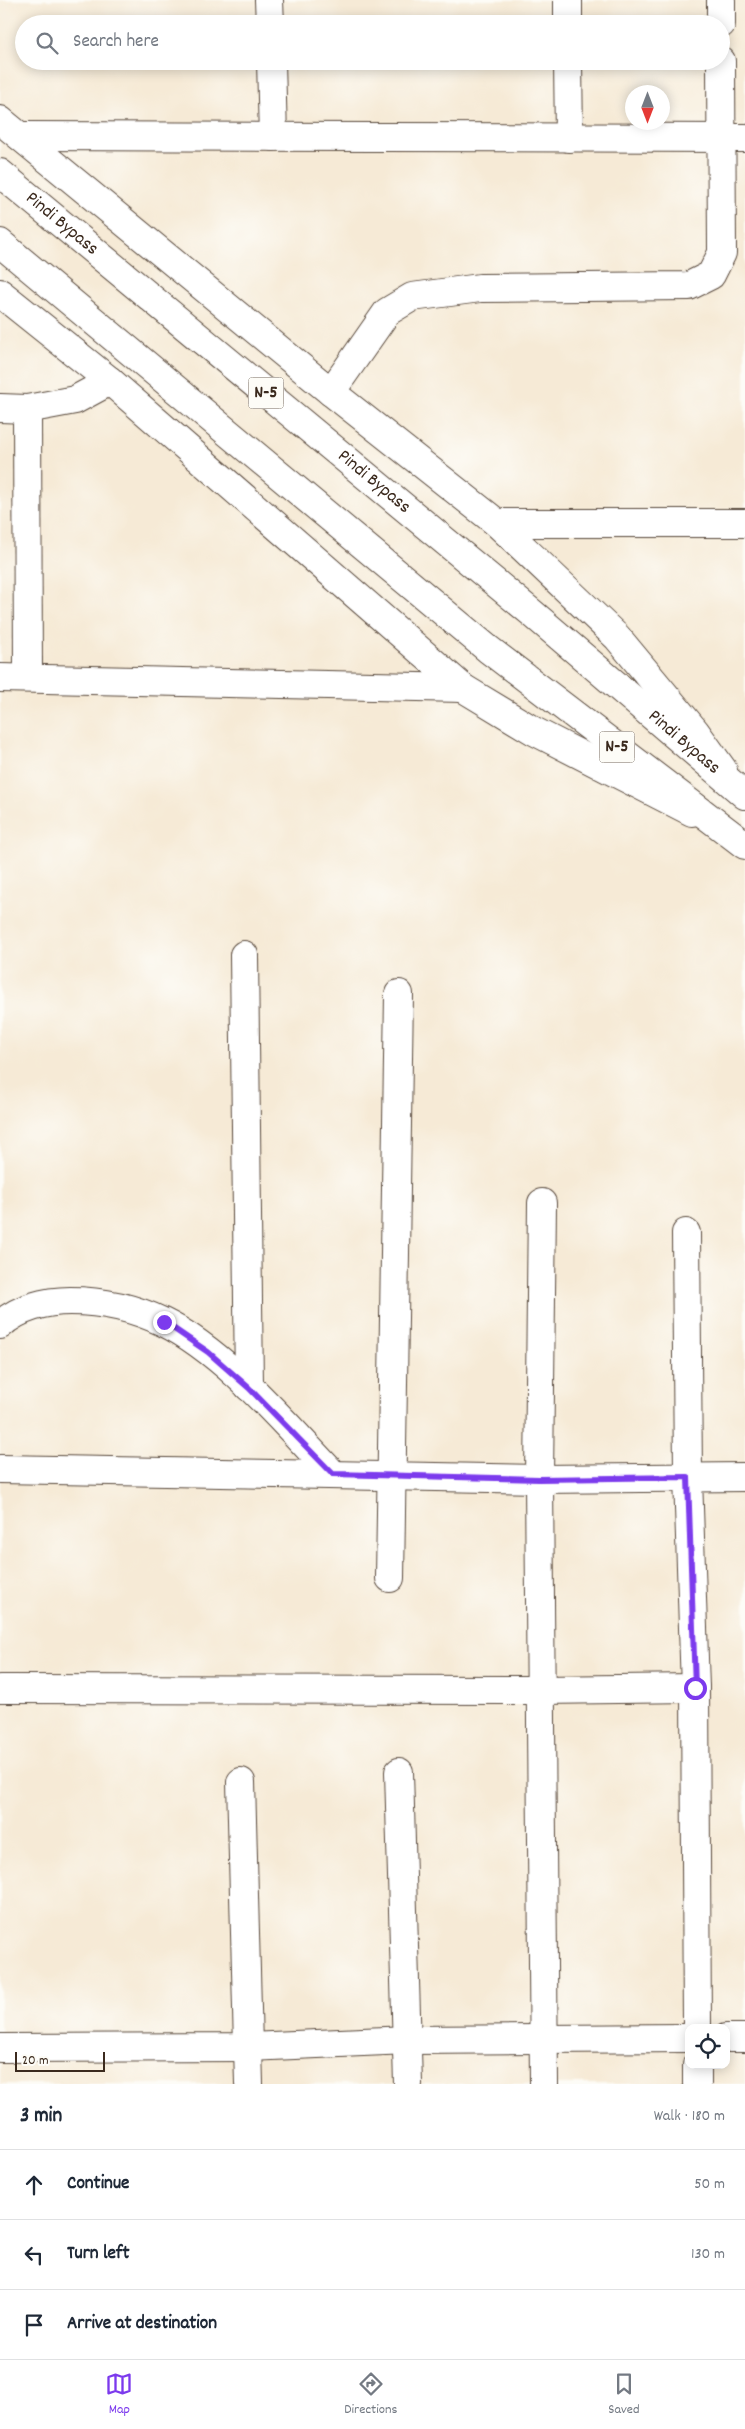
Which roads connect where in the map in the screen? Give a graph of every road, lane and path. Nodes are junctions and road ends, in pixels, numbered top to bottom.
1 (269, 0) edge
2 (568, 0) edge
3 (721, 0) edge
4 (270, 15) edge
5 (568, 15) edge
6 (721, 15) edge
7 (271, 70) edge
8 (568, 70) edge
9 (722, 70) edge
10 (10, 128) edge
11 (273, 137) junction
12 (569, 138) junction
13 (733, 138) edge
14 (0, 174) edge
15 (0, 243) edge
16 (0, 293) edge
17 (110, 381) junction
18 (331, 392) junction
19 (0, 408) edge
20 (27, 409) junction
21 (497, 523) junction
22 (745, 523) edge
23 (0, 678) edge
24 (28, 678) junction
25 (463, 688) junction
26 (740, 791) edge
27 (721, 826) junction
28 (745, 845) edge
29 (244, 955) dead end
30 (399, 994) dead end
31 (542, 1203) dead end
32 (686, 1233) dead end
33 (0, 1325) edge
34 (249, 1388) junction
35 (0, 1469) edge
36 (333, 1474) junction
37 (393, 1475) junction
38 (745, 1476) edge
39 (688, 1477) junction
40 (539, 1479) junction
41 (390, 1578) dead end
42 (695, 1688) junction
43 (0, 1689) edge
44 (541, 1690) junction
45 (398, 1772) dead end
46 (241, 1782) dead end
47 (697, 2024) edge
48 (544, 2038) junction
49 (685, 2038) edge
50 (730, 2038) edge
51 (745, 2038) edge
52 (408, 2040) junction
53 (249, 2046) junction
54 (0, 2048) edge
55 (697, 2069) edge
56 (249, 2084) edge
57 (408, 2084) edge
58 (544, 2084) edge
59 (697, 2084) edge

1 - 4 main road
2 - 5 main road
3 - 6 main road
7 - 11 main road
8 - 12 main road
9 - 13 main road
10 - 11 main road
10 - 18 main road
11 - 12 main road
12 - 13 main road
13 - 18 main road
14 - 26 main road, Pindi Bypass / N-5
15 - 27 main road, N-5
16 - 17 main road
17 - 20 main road
17 - 25 main road
18 - 21 main road
19 - 20 main road
20 - 24 main road
21 - 22 main road
21 - 26 main road
23 - 24 main road
24 - 25 main road
25 - 27 main road
27 - 28 main road, N-5
29 - 34 main road
30 - 37 main road
31 - 40 main road
32 - 39 main road
33 - 34 main road
34 - 36 main road
35 - 36 main road
36 - 37 main road
37 - 40 main road
37 - 41 main road
38 - 39 main road
39 - 40 main road
39 - 42 main road
40 - 44 main road
42 - 44 main road
42 - 47 main road
43 - 44 main road
44 - 48 main road
45 - 52 main road
46 - 53 main road
48 - 49 main road
48 - 52 main road
48 - 58 main road
50 - 51 main road
52 - 53 main road
52 - 57 main road
53 - 54 main road
53 - 56 main road
55 - 59 main road

